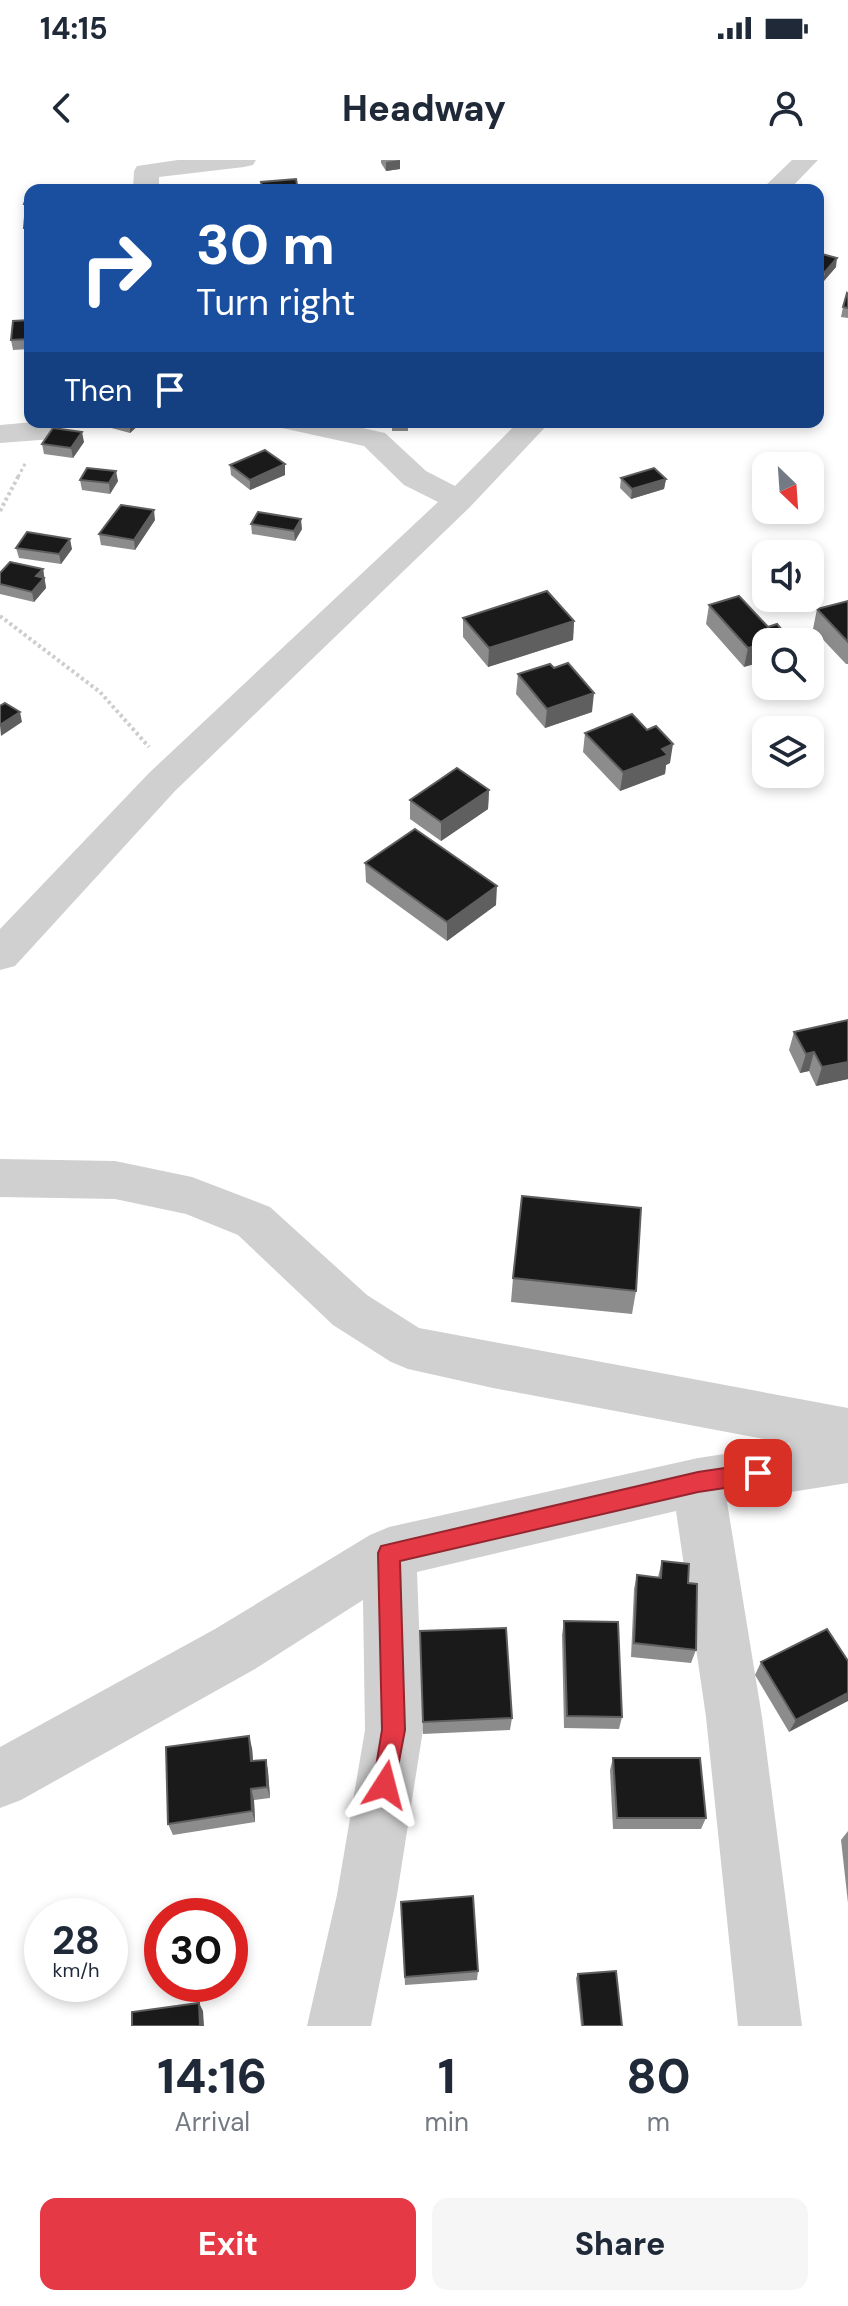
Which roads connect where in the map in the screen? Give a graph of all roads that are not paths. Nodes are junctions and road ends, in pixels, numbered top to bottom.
1 (244, 160) edge
2 (806, 160) edge
3 (146, 184) edge
4 (780, 184) edge
5 (46, 428) edge
6 (322, 428) edge
7 (529, 428) edge
8 (0, 434) edge
9 (459, 500) junction
10 (0, 955) edge
11 (0, 1178) edge
12 (848, 1431) edge
13 (848, 1459) edge
14 (698, 1482) junction
15 (389, 1553) junction
16 (0, 1779) edge
17 (339, 2026) edge
18 (770, 2026) edge

1 - 3 street
2 - 4 street
5 - 8 street
6 - 9 street
7 - 9 street
9 - 10 street
11 - 12 street
13 - 14 street
14 - 15 street
14 - 18 street
15 - 16 street
15 - 17 street

